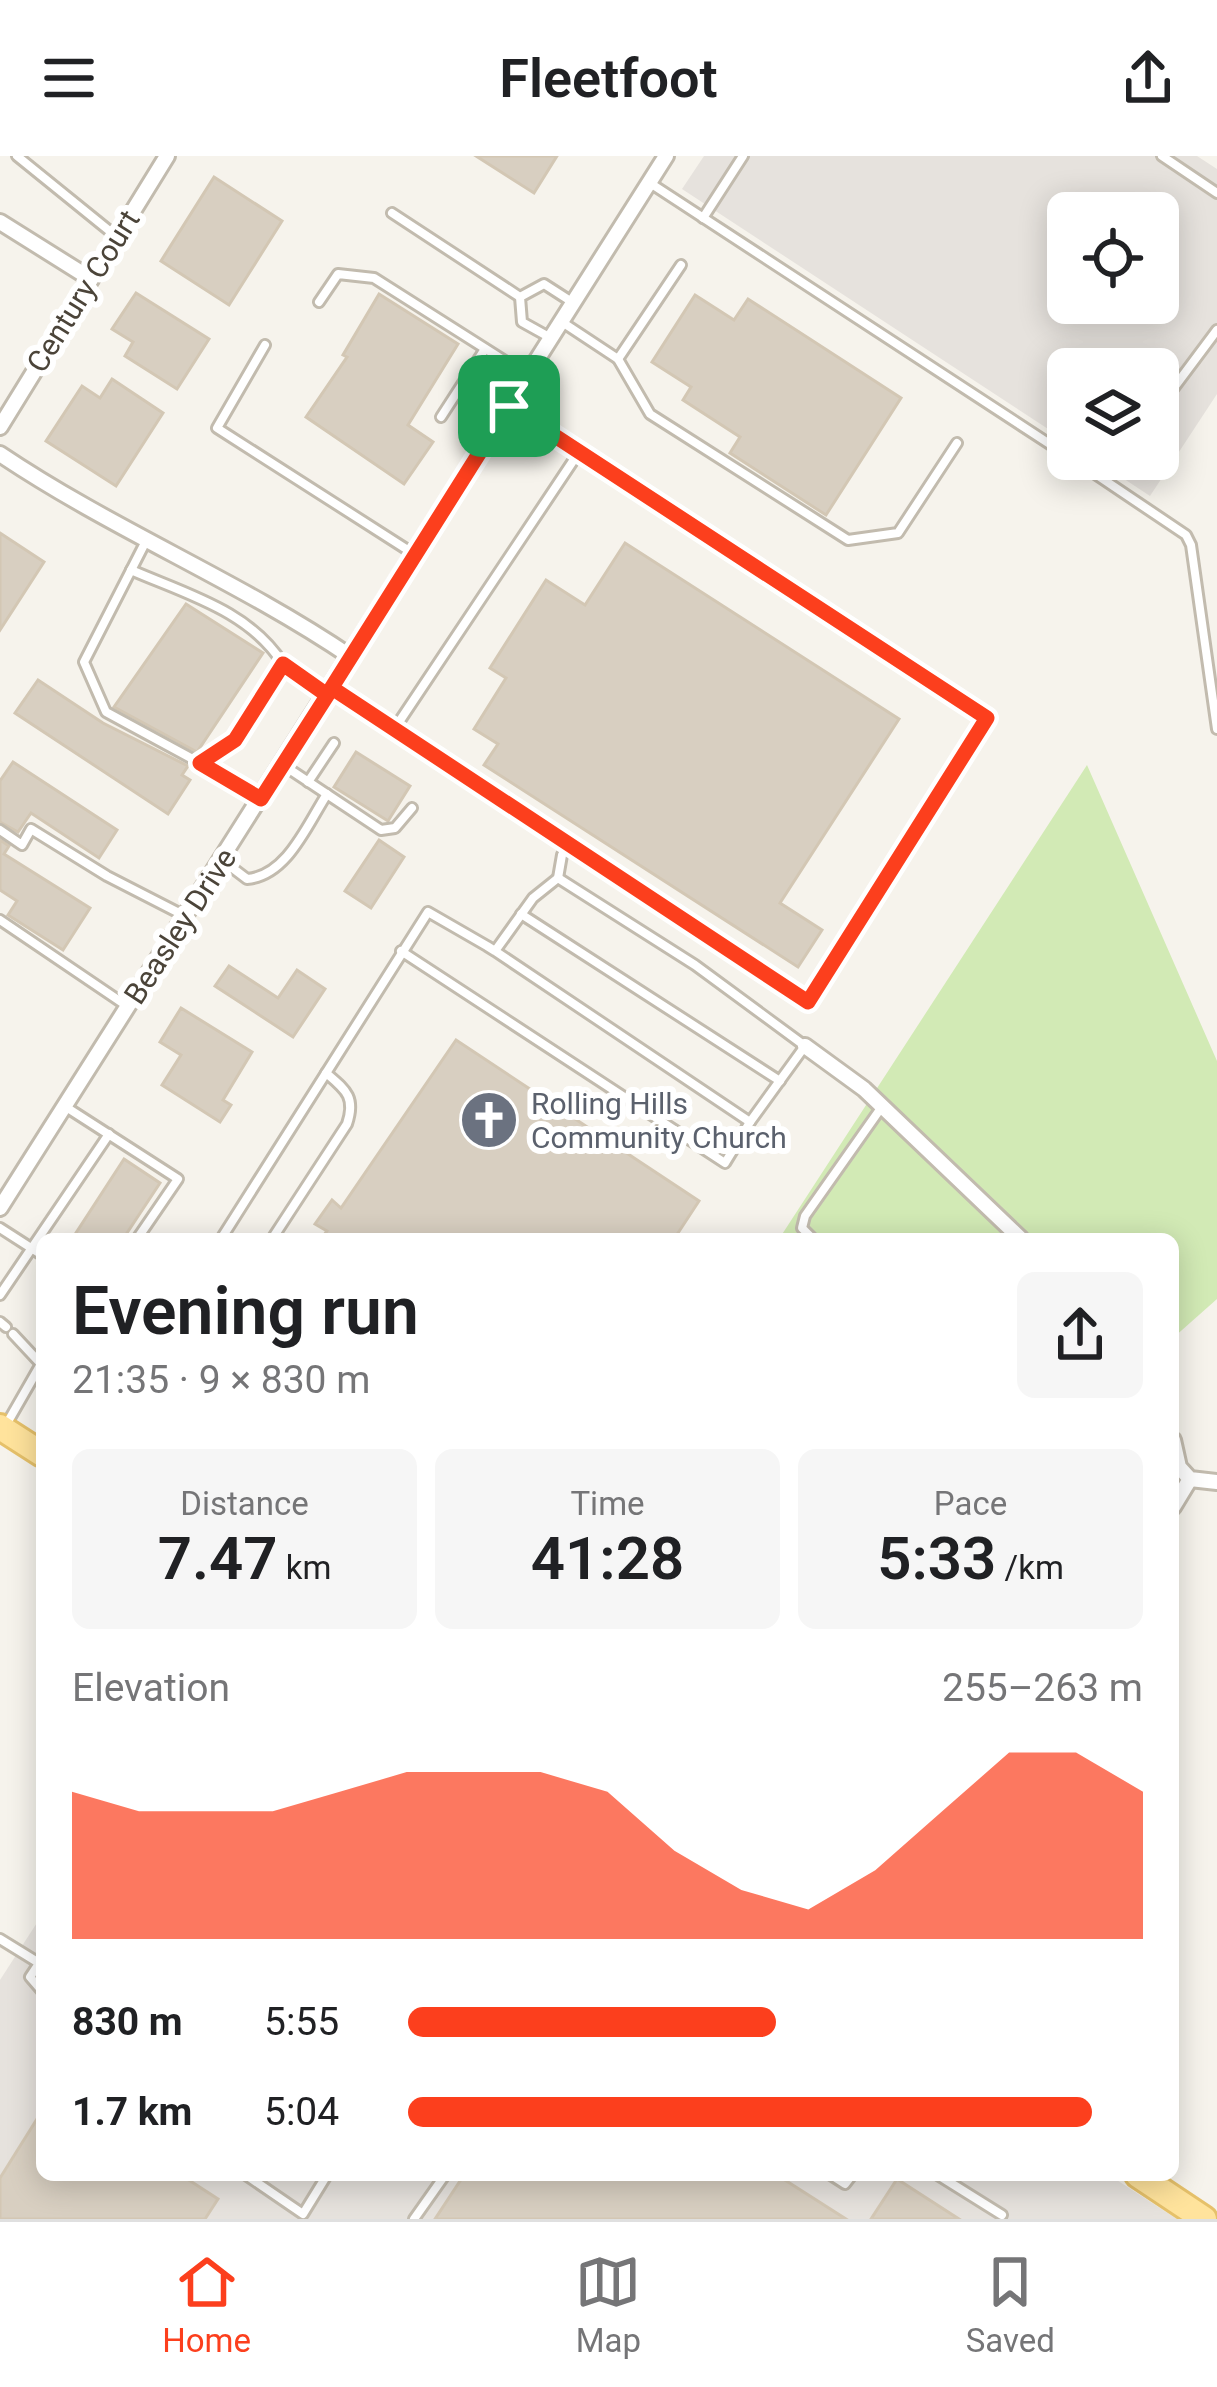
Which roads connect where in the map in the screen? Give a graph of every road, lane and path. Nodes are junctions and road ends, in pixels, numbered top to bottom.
1 (17, 156) edge
2 (167, 156) edge
3 (667, 156) edge
4 (743, 156) edge
5 (1162, 156) edge
6 (650, 183) junction
7 (1217, 193) edge
8 (392, 213) dead end
9 (703, 218) junction
10 (0, 222) edge
11 (117, 237) junction
12 (681, 265) dead end
13 (91, 279) junction
14 (520, 297) junction
15 (319, 302) dead end
16 (574, 303) junction
17 (562, 322) junction
18 (1217, 330) edge
19 (551, 339) junction
20 (265, 345) dead end
21 (485, 349) junction
22 (618, 359) junction
23 (528, 376) junction
24 (1179, 381) edge
25 (509, 406) junction
26 (441, 417) dead end
27 (0, 427) edge
28 (1047, 441) edge
29 (957, 442) dead end
30 (579, 452) junction
31 (0, 454) edge
32 (1106, 480) edge
33 (146, 541) junction
34 (416, 555) junction
35 (131, 570) junction
36 (352, 657) junction
37 (1212, 658) edge
38 (283, 664) junction
39 (329, 692) junction
40 (395, 728) junction
41 (1217, 729) edge
42 (334, 743) dead end
43 (200, 763) junction
44 (283, 765) junction
45 (308, 782) junction
46 (327, 794) junction
47 (261, 799) junction
48 (412, 808) dead end
49 (0, 830) edge
50 (568, 845) junction
51 (222, 860) junction
52 (558, 878) junction
53 (521, 914) junction
54 (186, 916) junction
55 (0, 920) edge
56 (495, 951) junction
57 (401, 952) junction
58 (128, 1006) junction
59 (805, 1046) junction
60 (326, 1073) junction
61 (780, 1081) junction
62 (65, 1106) junction
63 (882, 1106) junction
64 (750, 1122) junction
65 (109, 1134) junction
66 (0, 1208) edge
67 (0, 1228) edge
68 (41, 1233) edge
69 (141, 1233) edge
70 (225, 1233) edge
71 (276, 1233) edge
72 (807, 1233) edge
73 (1015, 1233) edge
74 (36, 1241) edge
75 (31, 1248) junction
76 (36, 1251) edge
77 (0, 1295) edge
78 (6, 1328) edge
79 (36, 1359) edge
80 (36, 1372) edge
81 (2, 1428) edge
82 (36, 1450) edge
83 (1179, 1467) edge
84 (1190, 1479) junction
85 (1217, 1482) edge
86 (1179, 1497) edge
87 (0, 1939) edge
88 (36, 1958) edge
89 (254, 2181) edge
90 (323, 2181) edge
91 (441, 2181) edge
92 (948, 2181) edge
93 (1147, 2181) edge
94 (1002, 2215) dead end
95 (302, 2217) edge
96 (414, 2219) edge
97 (1204, 2219) edge

1 - 11 lane
2 - 11 street, Century Court
3 - 6 street, Beasley Drive
4 - 9 lane
5 - 7 lane
6 - 9 lane
6 - 16 street, Beasley Drive
8 - 14 lane
9 - 28 lane
10 - 13 street
11 - 13 street, Century Court
12 - 22 lane
13 - 27 street, Century Court
14 - 16 lane
14 - 19 lane
15 - 21 lane
16 - 17 street, Beasley Drive
17 - 19 street, Beasley Drive
17 - 22 lane
18 - 24 lane
19 - 23 street, Beasley Drive
20 - 34 lane
21 - 23 lane
21 - 26 lane
22 - 29 lane
23 - 25 street, Beasley Drive
25 - 30 lane
25 - 34 street, Beasley Drive
30 - 40 lane
30 - 50 lane
31 - 33 street
32 - 37 lane
33 - 35 lane
33 - 36 street
34 - 36 street, Beasley Drive
35 - 38 lane
35 - 43 lane
36 - 39 street, Beasley Drive
37 - 41 lane
38 - 39 lane
38 - 43 lane
39 - 40 lane
39 - 44 street, Beasley Drive
40 - 50 lane
42 - 45 lane
43 - 47 lane
44 - 45 lane
44 - 47 street, Beasley Drive
45 - 46 lane
46 - 48 lane
46 - 51 lane
47 - 51 street, Beasley Drive
49 - 54 lane
50 - 52 lane
51 - 54 street, Beasley Drive
52 - 53 lane
52 - 59 lane
53 - 56 lane
53 - 61 lane
54 - 58 street, Beasley Drive
55 - 58 lane
56 - 57 lane
56 - 64 lane
57 - 60 lane
57 - 64 lane
58 - 62 street, Beasley Drive
59 - 61 lane
59 - 63 street
60 - 70 lane
60 - 71 lane
61 - 64 lane
62 - 65 lane
62 - 66 street, Beasley Drive
63 - 72 lane
63 - 73 street
65 - 68 lane
65 - 69 lane
67 - 75 lane
74 - 75 lane
75 - 76 lane
75 - 77 lane
78 - 79 lane
80 - 81 lane
81 - 82 main road
83 - 84 street
84 - 85 street
84 - 86 street
87 - 88 lane
89 - 95 lane
90 - 95 lane
91 - 96 lane
92 - 94 lane
93 - 97 main road

